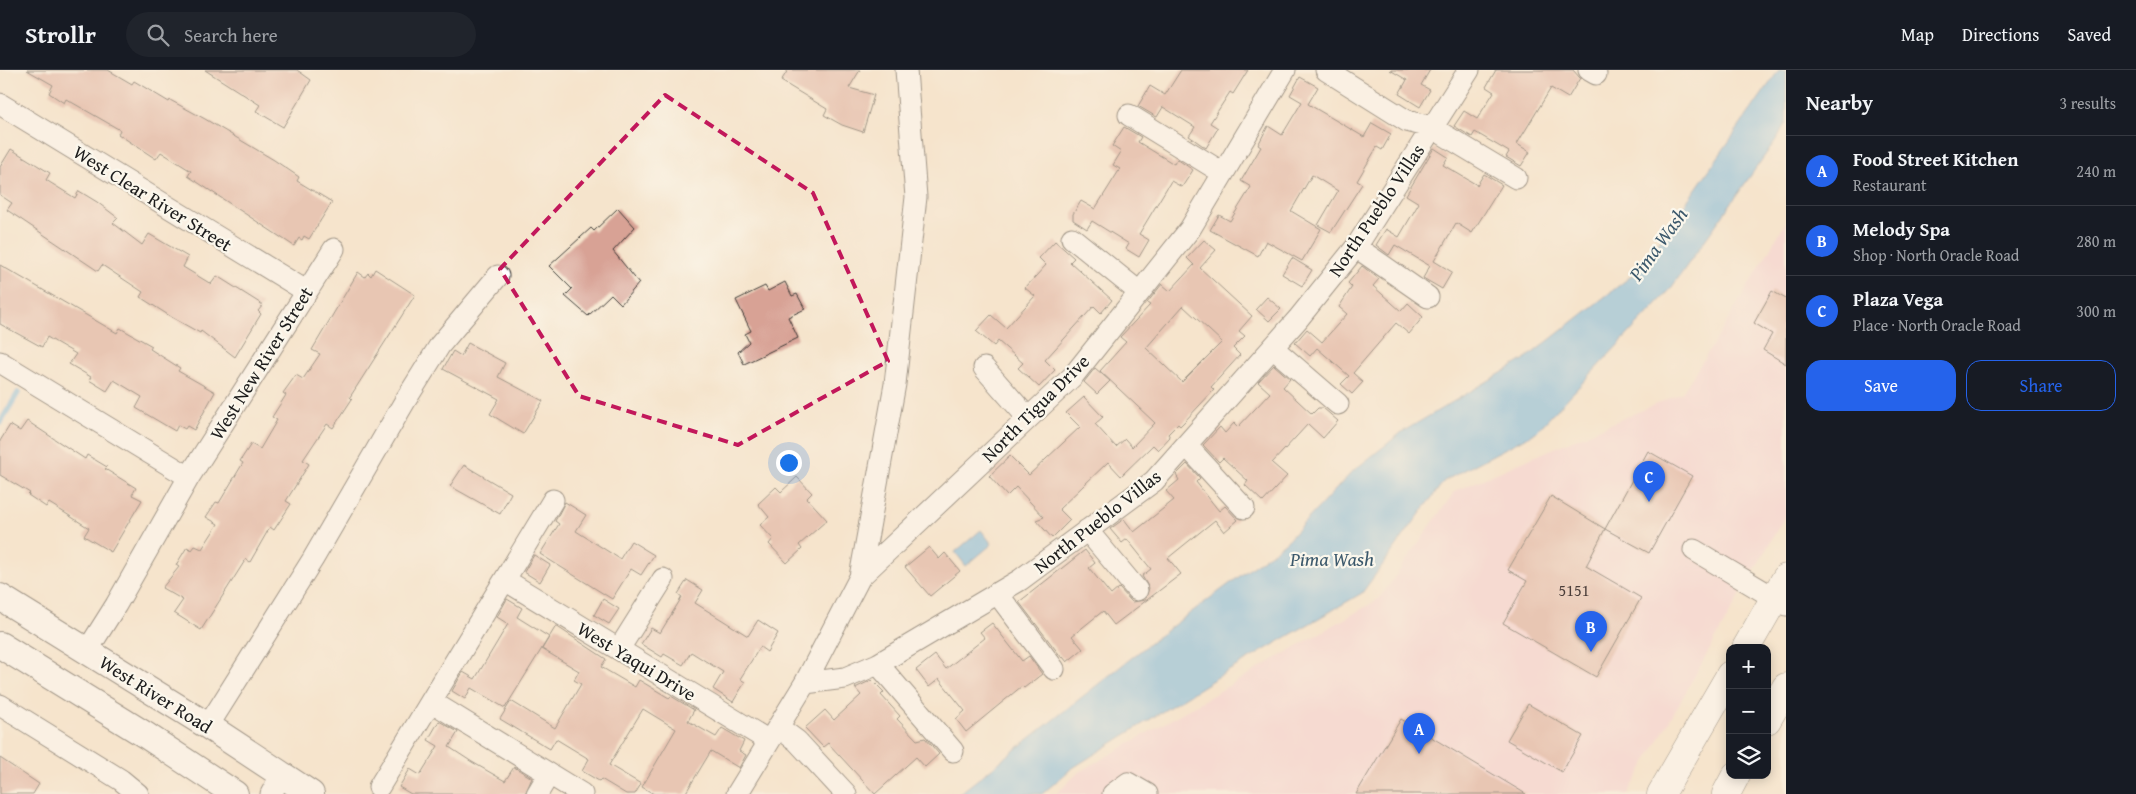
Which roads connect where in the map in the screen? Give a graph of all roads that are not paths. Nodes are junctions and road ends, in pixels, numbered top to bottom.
1 (906, 70) edge
2 (1285, 70) edge
3 (1326, 70) edge
4 (1469, 70) edge
5 (0, 104) edge
6 (1129, 115) dead end
7 (1431, 127) junction
8 (1223, 173) junction
9 (1516, 178) dead end
10 (1072, 238) dead end
11 (1356, 248) junction
12 (334, 249) dead end
13 (498, 276) dead end
14 (306, 290) junction
15 (1139, 292) junction
16 (1428, 297) dead end
17 (1273, 348) junction
18 (0, 362) edge
19 (984, 368) dead end
20 (1338, 404) dead end
21 (1028, 418) junction
22 (1186, 445) junction
23 (189, 477) junction
24 (552, 500) dead end
25 (1244, 508) dead end
26 (1087, 530) junction
27 (1694, 550) dead end
28 (860, 578) junction
29 (663, 579) dead end
30 (505, 580) junction
31 (1136, 590) dead end
32 (997, 593) junction
33 (1782, 593) edge
34 (0, 597) edge
35 (1749, 644) edge
36 (0, 645) edge
37 (619, 649) junction
38 (87, 651) junction
39 (878, 664) junction
40 (1054, 669) dead end
41 (805, 682) junction
42 (1726, 682) edge
43 (1786, 687) edge
44 (432, 702) junction
45 (0, 706) edge
46 (1771, 713) edge
47 (208, 726) junction
48 (774, 734) junction
49 (953, 752) dead end
50 (549, 774) junction
51 (1734, 779) edge
52 (276, 784) edge
53 (380, 787) dead end
54 (138, 794) edge
55 (235, 794) edge
56 (311, 794) edge
57 (537, 794) edge
58 (582, 794) edge
59 (737, 794) edge
60 (846, 794) edge
61 (1113, 794) edge
62 (1146, 794) edge
63 (1661, 794) edge
64 (1726, 794) edge

1 - 28 street
2 - 8 street, North Tigua Drive
3 - 7 street
4 - 7 street, North Pueblo Villas
5 - 14 street, West Clear River Street
6 - 8 street
7 - 9 street
7 - 11 street, North Pueblo Villas
8 - 15 street, North Tigua Drive
10 - 15 street
11 - 16 street
11 - 17 street, North Pueblo Villas
12 - 14 street, West New River Street
13 - 47 street
14 - 23 street, West New River Street
15 - 21 street, North Tigua Drive
17 - 20 street
17 - 22 street, North Pueblo Villas
18 - 23 street
19 - 21 street
21 - 28 street, North Tigua Drive
22 - 25 street
22 - 26 street, North Pueblo Villas
23 - 38 street, West New River Street
24 - 30 street
26 - 31 street
26 - 32 street, North Pueblo Villas
27 - 33 street
28 - 41 street, North Tigua Drive
29 - 37 street
30 - 37 street, West Yaqui Drive
30 - 44 street
32 - 39 street, North Pueblo Villas
32 - 40 street
33 - 35 highway
34 - 38 main road, West River Road
36 - 55 main road
37 - 48 street, West Yaqui Drive
38 - 47 main road, West River Road
39 - 41 street, North Pueblo Villas
39 - 49 street
41 - 48 street
42 - 63 highway
43 - 46 highway
44 - 50 street
44 - 53 street
45 - 54 street
47 - 52 main road, West River Road
48 - 59 street
48 - 60 street, West Yaqui Drive
50 - 57 street
50 - 58 street
51 - 64 highway
52 - 56 main road, West River Road
61 - 62 street

